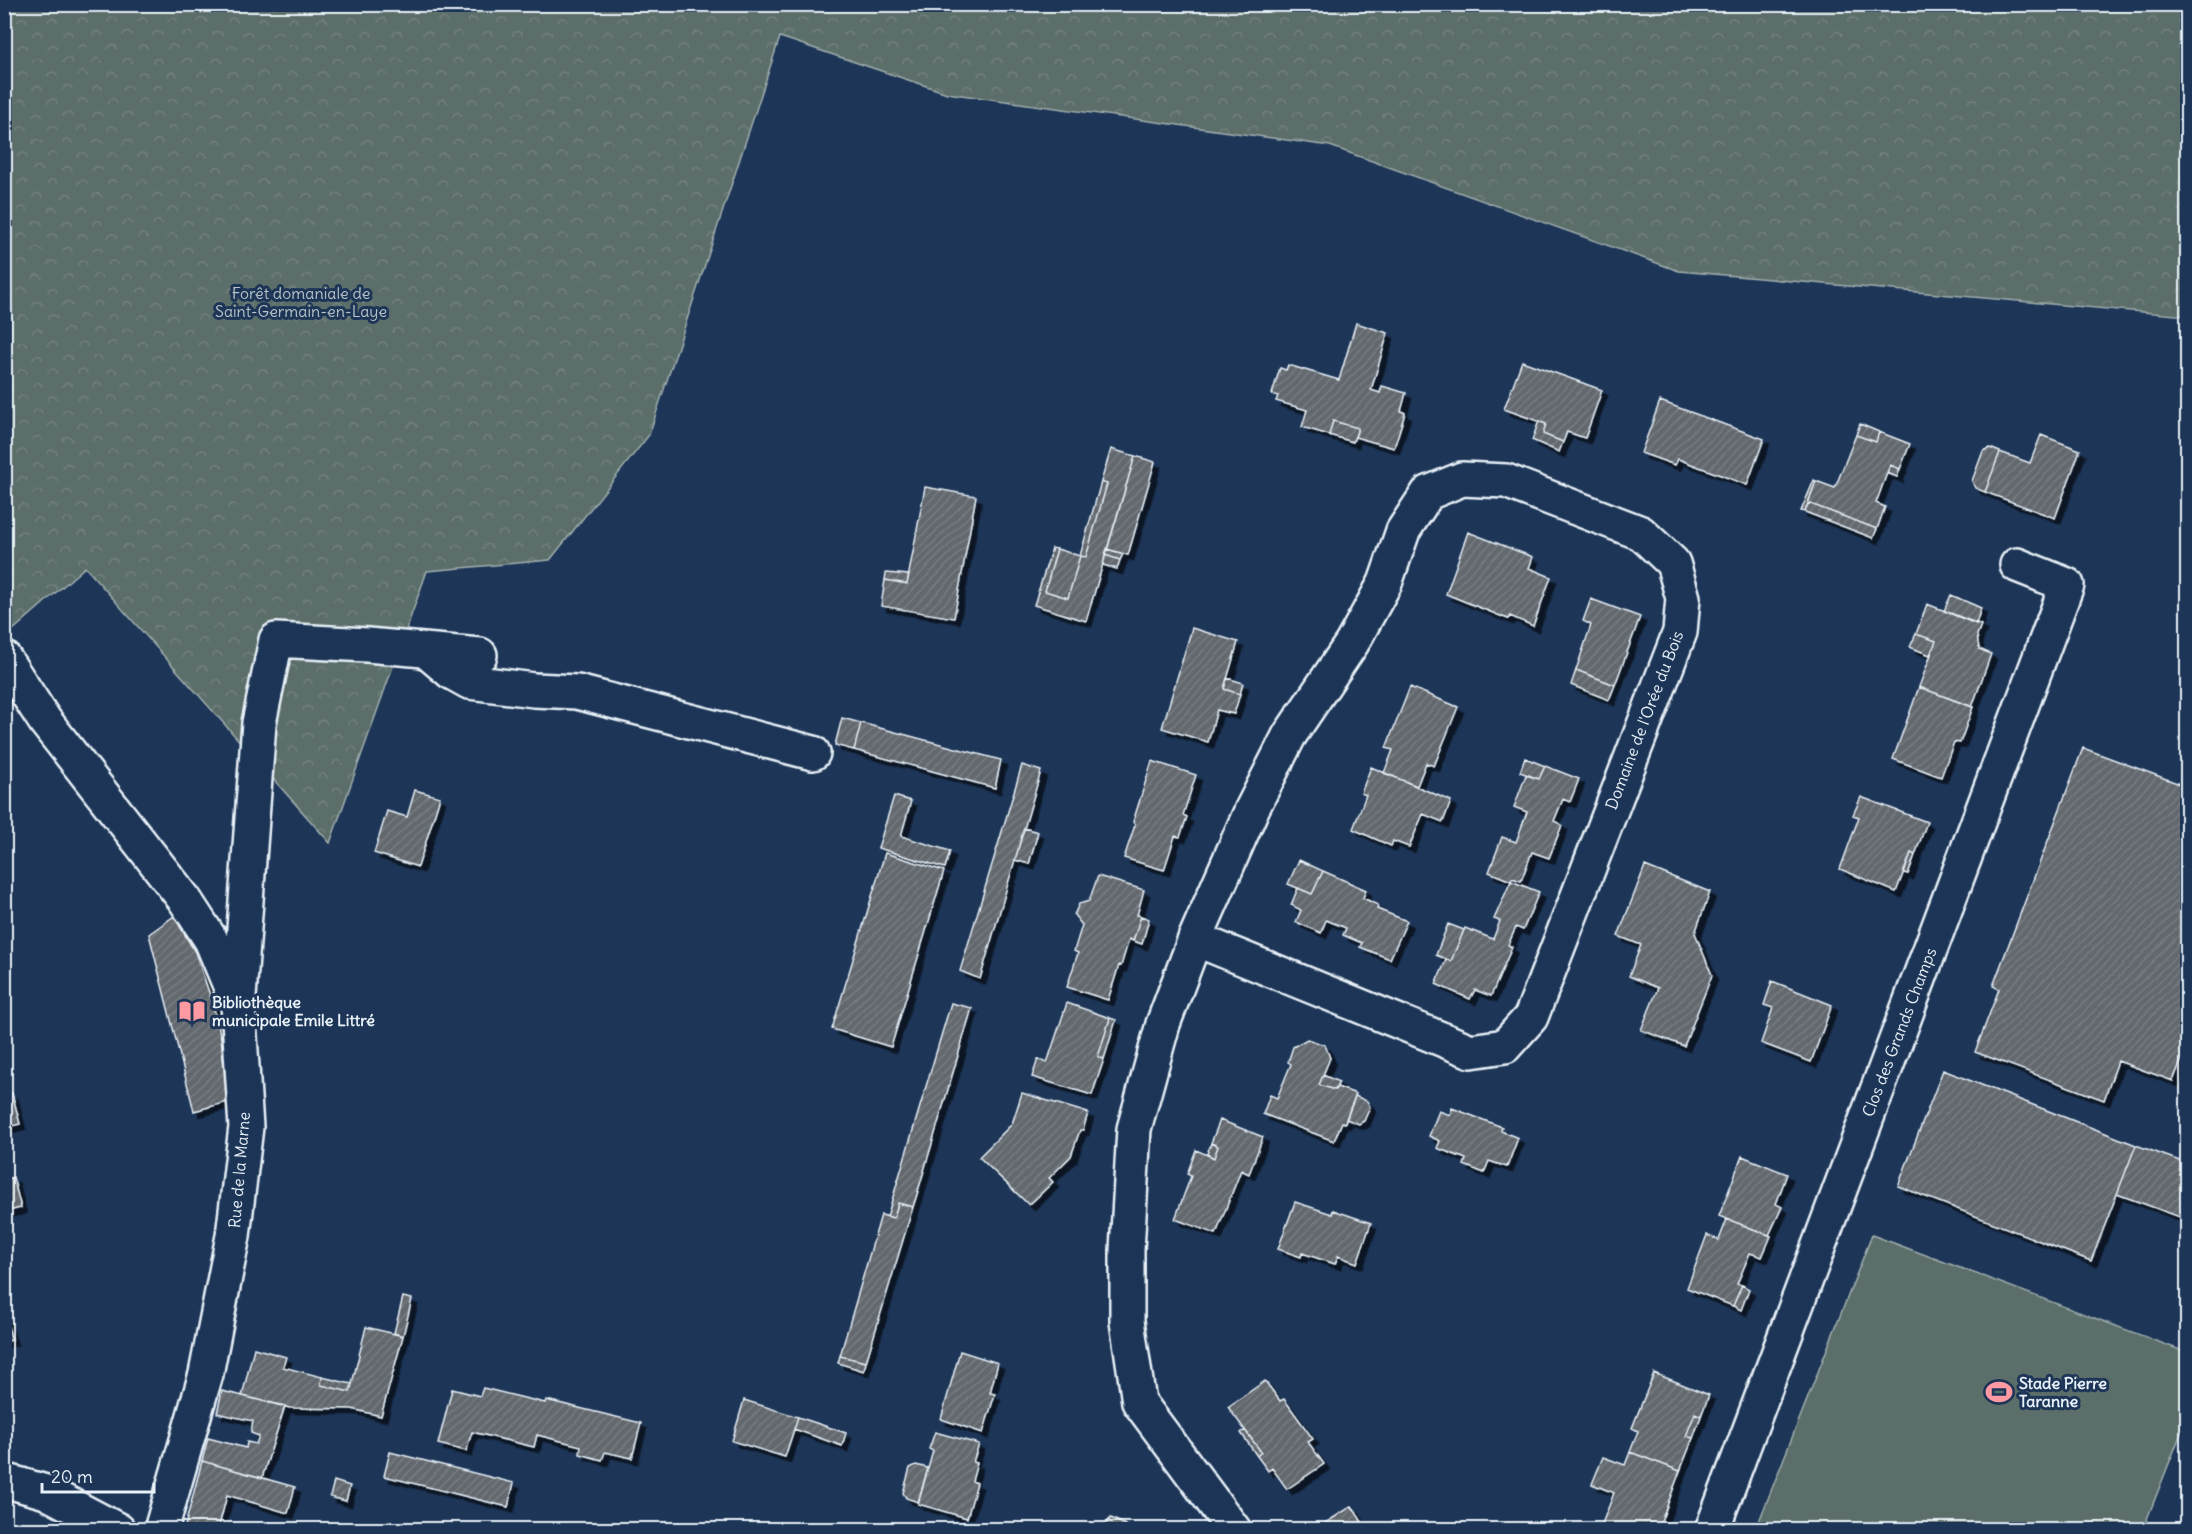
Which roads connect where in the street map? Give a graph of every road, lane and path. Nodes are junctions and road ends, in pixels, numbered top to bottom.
1 (2017, 566) dead end
2 (424, 650) junction
3 (480, 655) dead end
4 (4, 658) edge
5 (813, 753) dead end
6 (1196, 939) junction
7 (238, 1005) junction
8 (4, 1480) edge
9 (118, 1530) edge
10 (161, 1530) edge
11 (1234, 1530) edge
12 (1712, 1530) edge

1 - 12 street, Clos des Grands Champs
2 - 3 street
2 - 5 street
2 - 7 street
4 - 7 street, Rue de la Marne
6 - 6 street, Domaine de l'Orée du Bois
6 - 11 street, Domaine de l'Orée du Bois
7 - 10 street, Rue de la Marne
8 - 9 street

